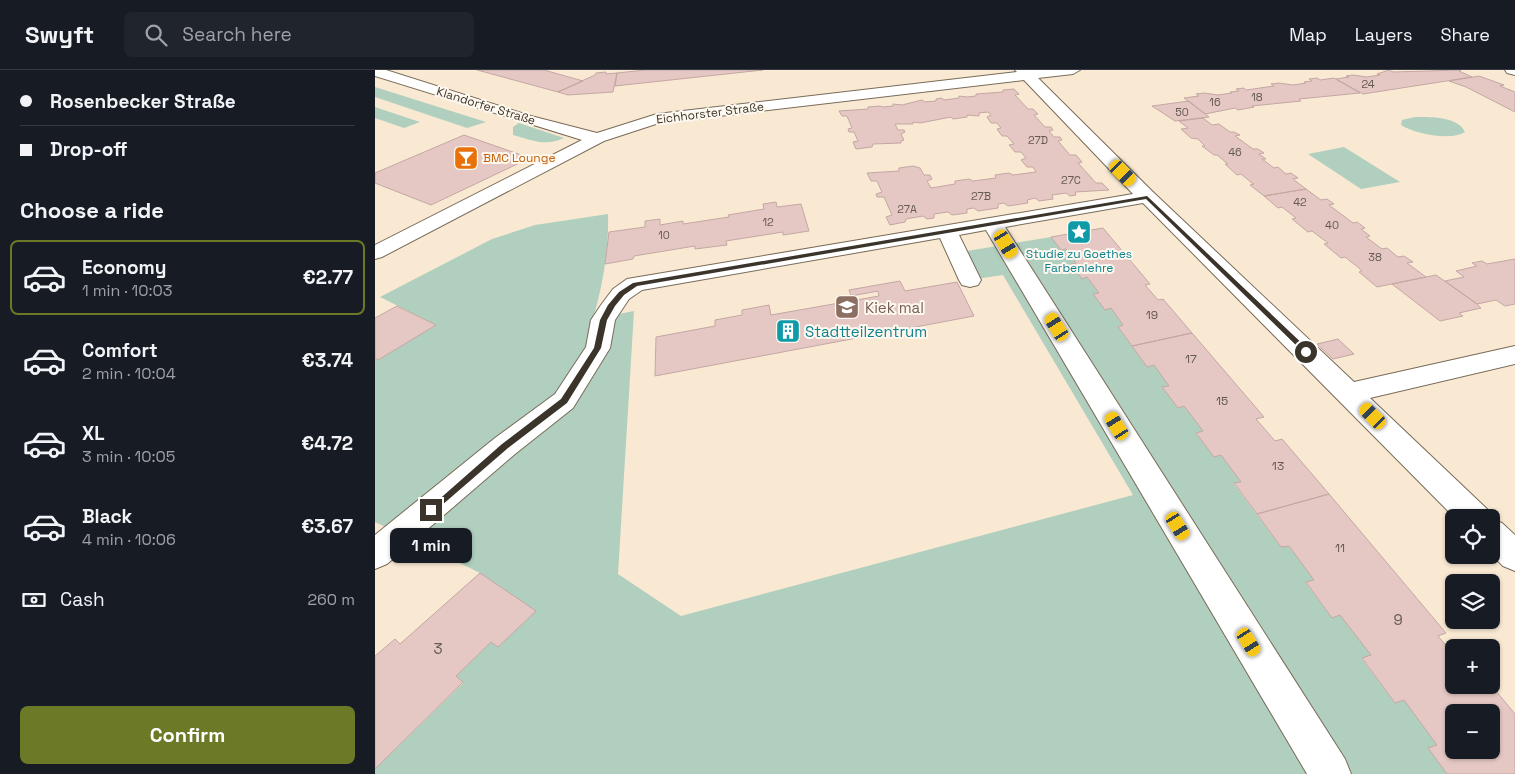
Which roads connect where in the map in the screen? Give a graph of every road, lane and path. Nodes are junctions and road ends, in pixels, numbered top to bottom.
1 (1073, 70) edge
2 (375, 71) edge
3 (1024, 73) edge
4 (540, 110) dead end
5 (525, 119) junction
6 (598, 138) junction
7 (1147, 197) junction
8 (992, 223) junction
9 (947, 231) junction
10 (375, 253) edge
11 (969, 280) dead end
12 (1515, 355) edge
13 (1349, 393) junction
14 (1467, 509) edge
15 (1500, 542) edge
16 (375, 554) edge
17 (1515, 556) edge
18 (1330, 774) edge

1 - 3 street, Eichhorster Straße
2 - 5 street, Klandorfer Straße
3 - 6 street, Eichhorster Straße
3 - 7 street
4 - 5 street
5 - 6 street, Klandorfer Straße
6 - 10 street, Eichhorster Straße
7 - 8 street
7 - 13 street
8 - 9 street
8 - 18 street
9 - 11 street
9 - 16 street
12 - 13 street
13 - 14 street
15 - 17 street

